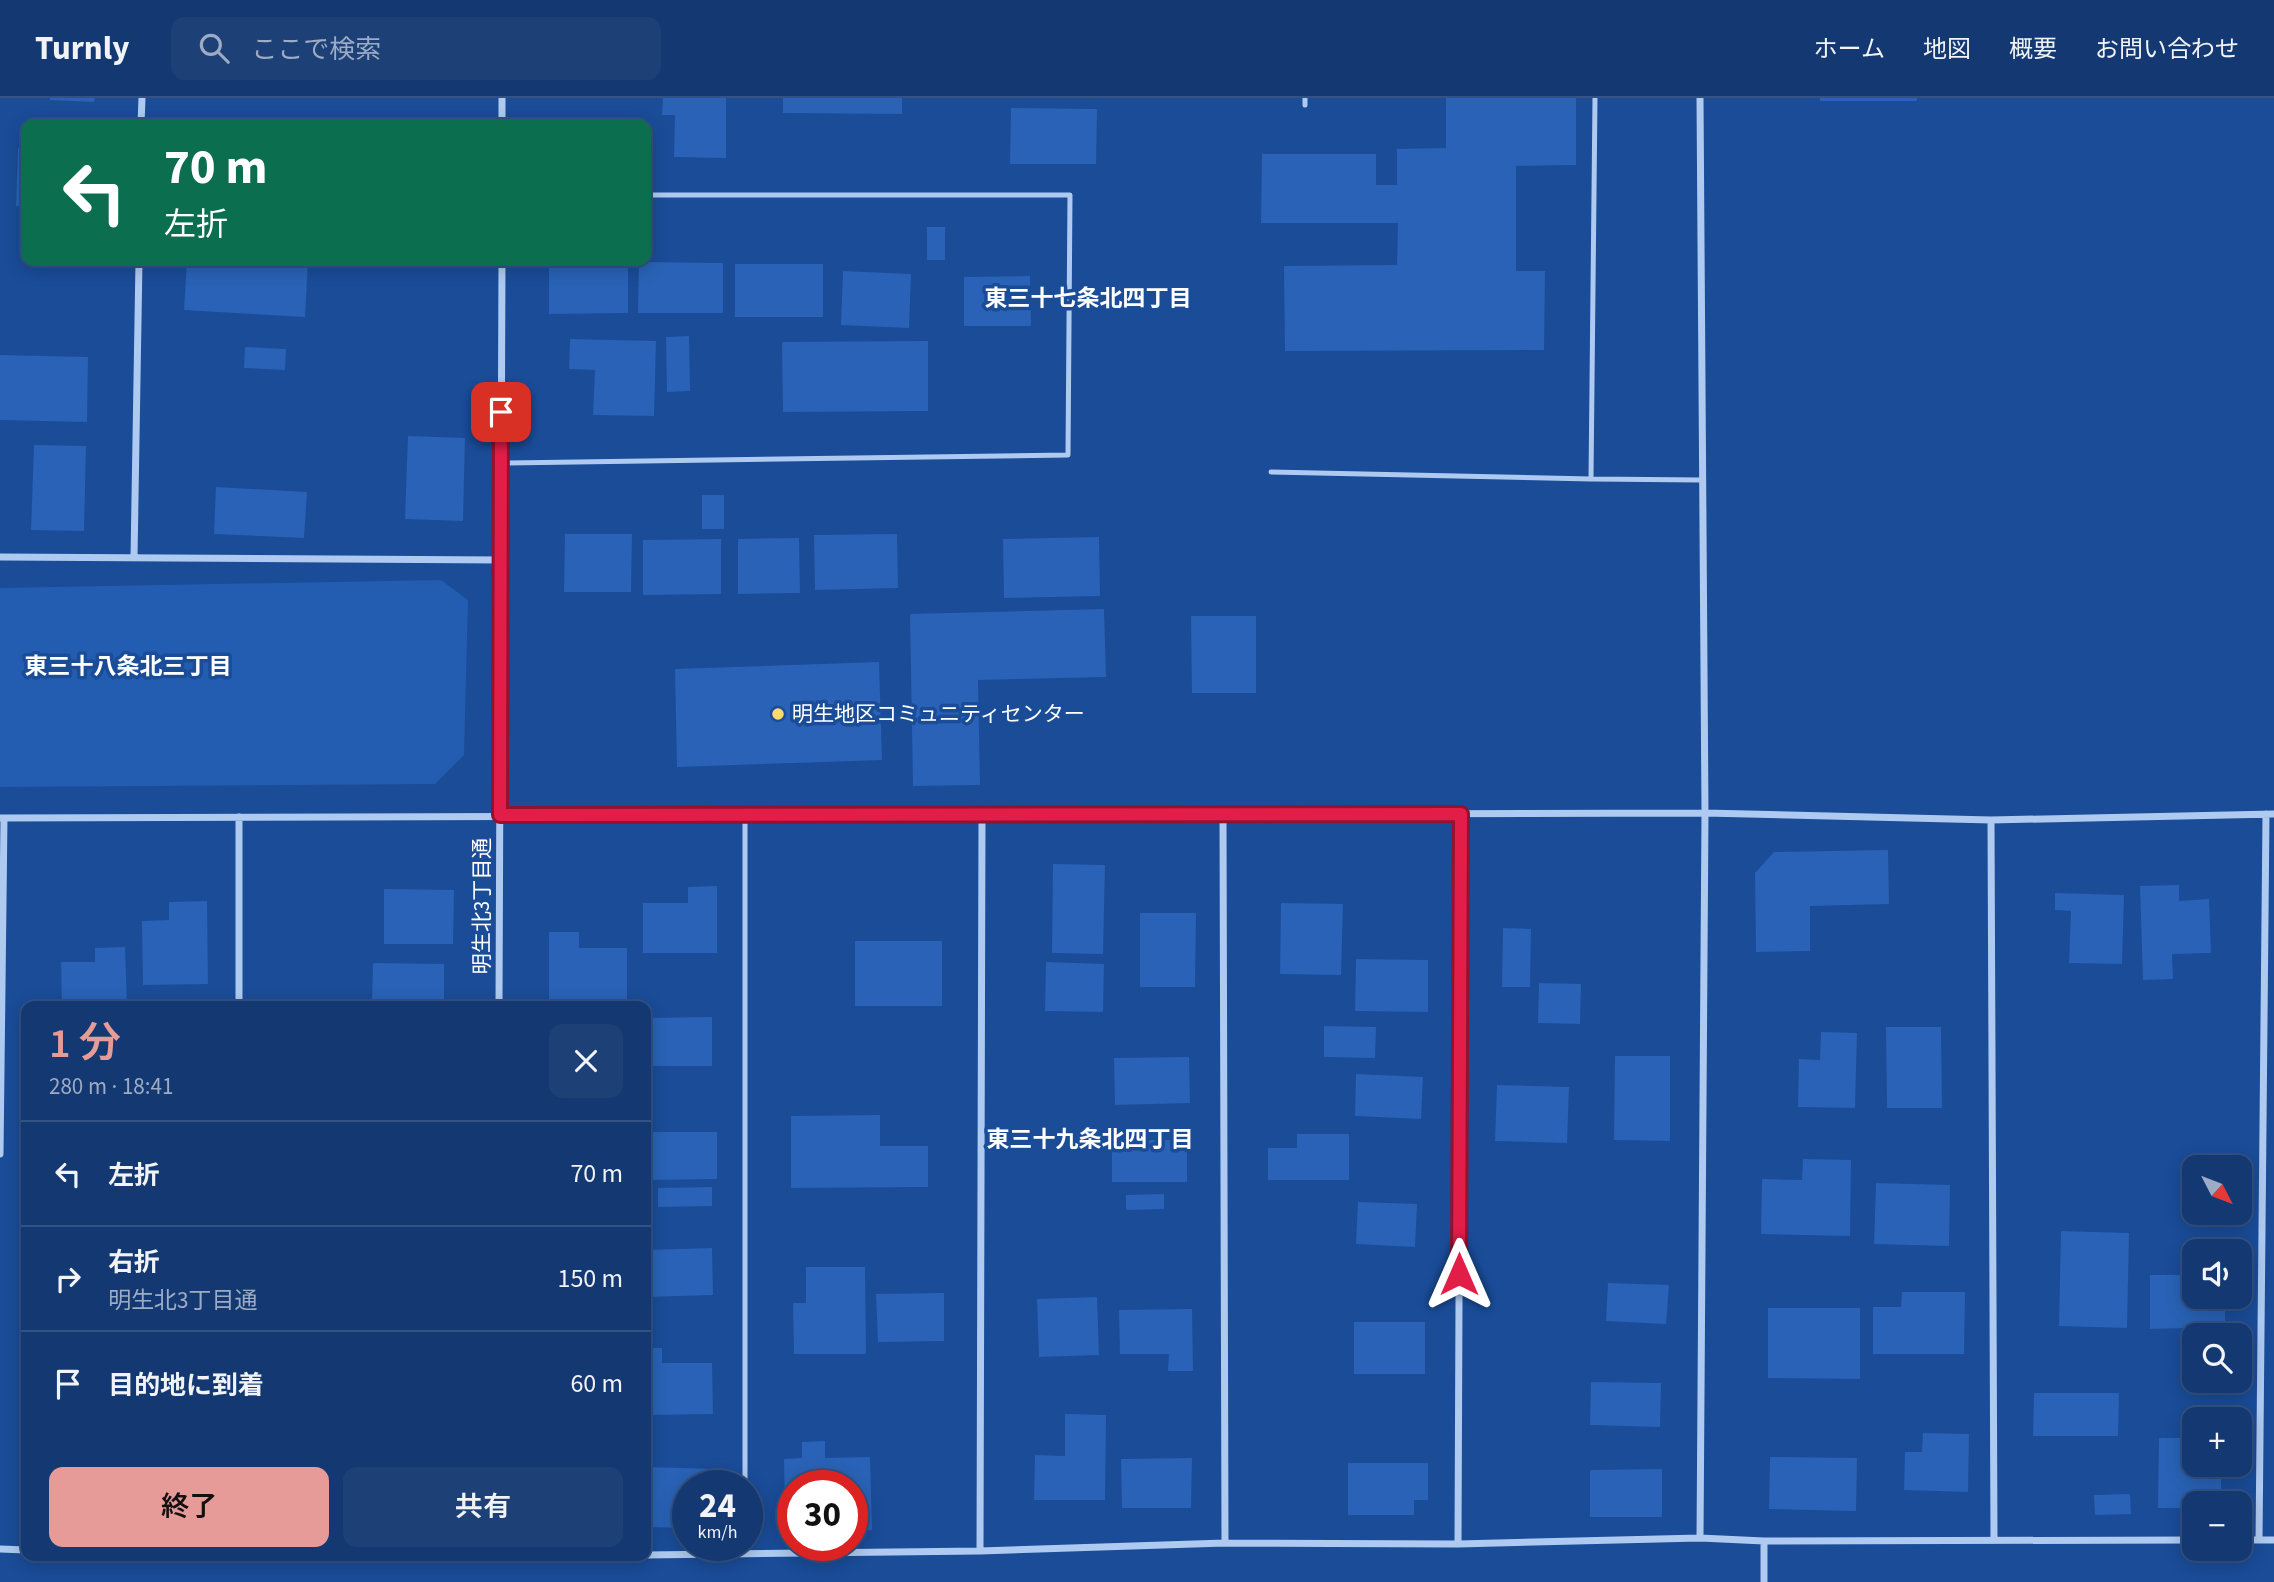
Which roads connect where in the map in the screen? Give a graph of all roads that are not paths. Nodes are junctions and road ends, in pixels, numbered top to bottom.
1 (142, 98) edge
2 (502, 98) edge
3 (1595, 98) edge
4 (1700, 98) edge
5 (141, 119) edge
6 (502, 119) edge
7 (651, 195) edge
8 (139, 266) edge
9 (502, 266) edge
10 (501, 463) junction
11 (1272, 472) dead end
12 (1591, 479) junction
13 (1702, 480) junction
14 (0, 557) edge
15 (134, 558) junction
16 (501, 560) junction
17 (1705, 813) junction
18 (1461, 814) junction
19 (2270, 814) edge
20 (500, 815) junction
21 (745, 815) junction
22 (982, 816) junction
23 (1223, 816) junction
24 (239, 817) junction
25 (2, 818) edge
26 (1992, 820) junction
27 (239, 1001) edge
28 (499, 1001) edge
29 (0, 1154) edge
30 (745, 1470) edge
31 (1700, 1538) junction
32 (1994, 1540) junction
33 (2182, 1540) edge
34 (2252, 1540) edge
35 (2259, 1540) junction
36 (2274, 1540) edge
37 (1764, 1541) junction
38 (1225, 1543) junction
39 (1458, 1544) junction
40 (0, 1549) edge
41 (21, 1550) edge
42 (763, 1550) edge
43 (980, 1551) junction
44 (672, 1554) edge
45 (651, 1555) edge
46 (1764, 1582) edge

1 - 5 street
2 - 6 street
3 - 12 lane
4 - 13 street
7 - 10 lane
8 - 15 street
9 - 10 street, 明生北3丁目通
10 - 16 street, 明生北3丁目通
11 - 12 lane
12 - 13 lane
13 - 17 street
14 - 15 street
15 - 16 street
16 - 20 street, 明生北3丁目通
17 - 18 street
17 - 26 street
17 - 31 street
18 - 23 street
18 - 39 street
19 - 26 street
19 - 35 street
20 - 21 street
20 - 24 street
20 - 28 street, 明生北3丁目通
21 - 22 street
21 - 30 lane
22 - 23 street
22 - 43 street
23 - 38 street
24 - 25 street
24 - 27 street
25 - 29 street
26 - 32 street
31 - 37 street
31 - 39 street
32 - 33 street
32 - 37 street
34 - 35 street
35 - 36 street
37 - 46 street
38 - 39 street
38 - 43 street
40 - 41 street
42 - 43 street
44 - 45 street

